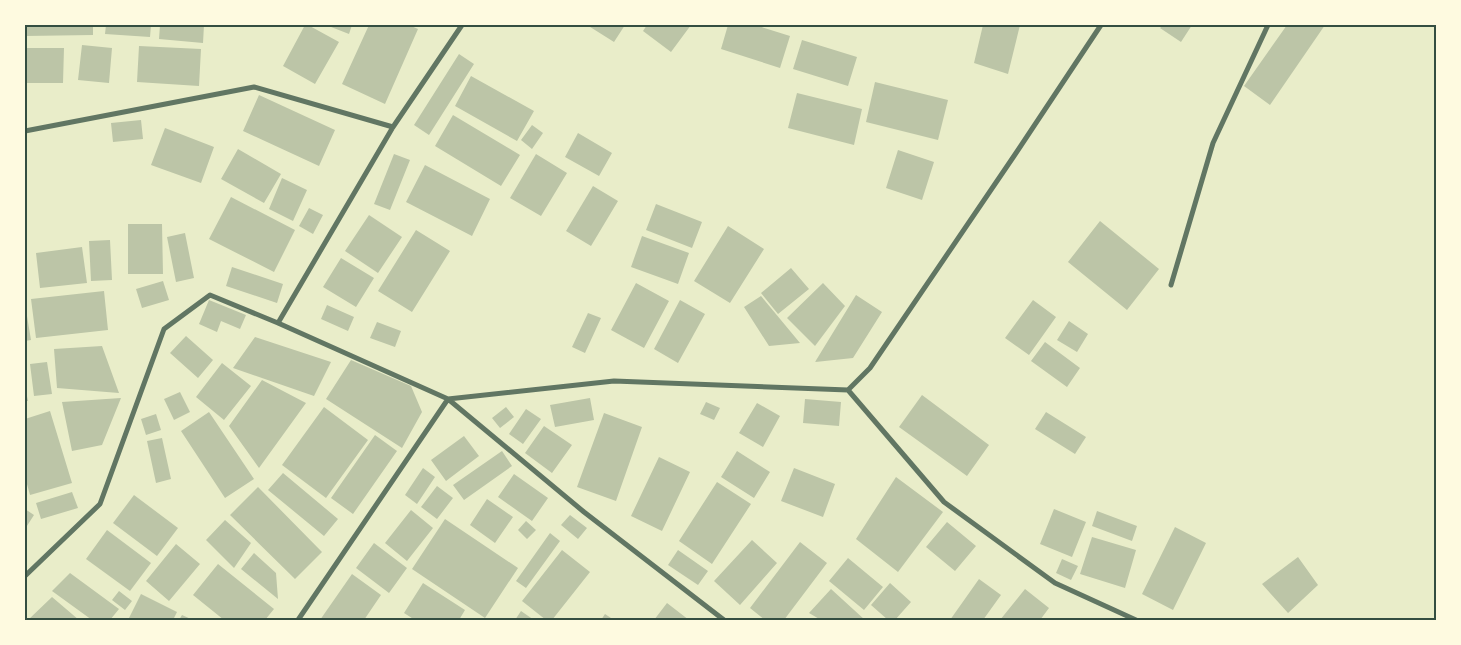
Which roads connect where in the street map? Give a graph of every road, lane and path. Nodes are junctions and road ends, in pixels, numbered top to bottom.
1 (462, 25) edge
2 (1101, 25) edge
3 (1268, 25) edge
4 (393, 127) junction
5 (25, 131) edge
6 (1171, 285) dead end
7 (278, 323) junction
8 (848, 390) junction
9 (448, 399) junction
10 (25, 576) edge
11 (298, 620) edge
12 (724, 620) edge
13 (1136, 620) edge

1 - 4 street
2 - 8 street
3 - 6 street
4 - 5 street
4 - 7 street
7 - 9 street
7 - 10 street
8 - 9 street
8 - 13 street
9 - 11 street
9 - 12 street

